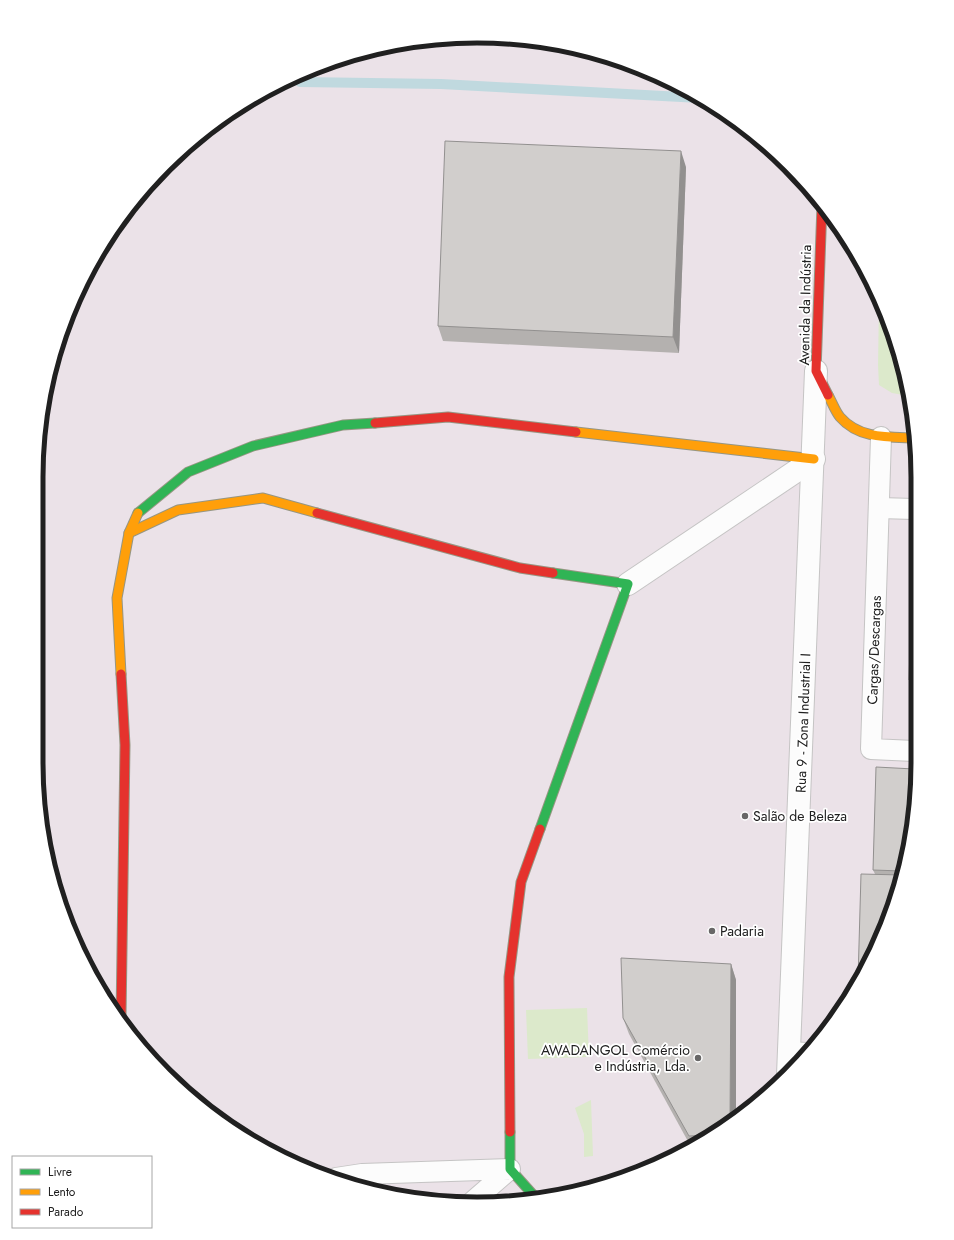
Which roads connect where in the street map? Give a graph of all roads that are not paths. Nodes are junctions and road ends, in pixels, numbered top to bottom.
1 (822, 214) edge
2 (816, 371) junction
3 (881, 437) junction
4 (909, 438) edge
5 (814, 459) junction
6 (879, 508) junction
7 (911, 509) edge
8 (129, 533) junction
9 (628, 584) junction
10 (911, 751) edge
11 (121, 1011) edge
12 (798, 1052) edge
13 (510, 1169) junction
14 (346, 1176) edge
15 (532, 1193) edge
16 (478, 1197) edge

1 - 2 street, Avenida da Indústria
2 - 3 street, Avenida da Indústria
2 - 5 street, Rua 9 - Zona Industrial I
3 - 4 street, Avenida da Indústria
3 - 6 lane, Cargas/Descargas
5 - 8 street
5 - 9 street
5 - 12 street, Rua 9 - Zona Industrial I
6 - 7 lane
6 - 10 lane, Cargas/Descargas
8 - 9 street
8 - 11 street
9 - 13 street
13 - 14 lane
13 - 15 street
13 - 16 lane

